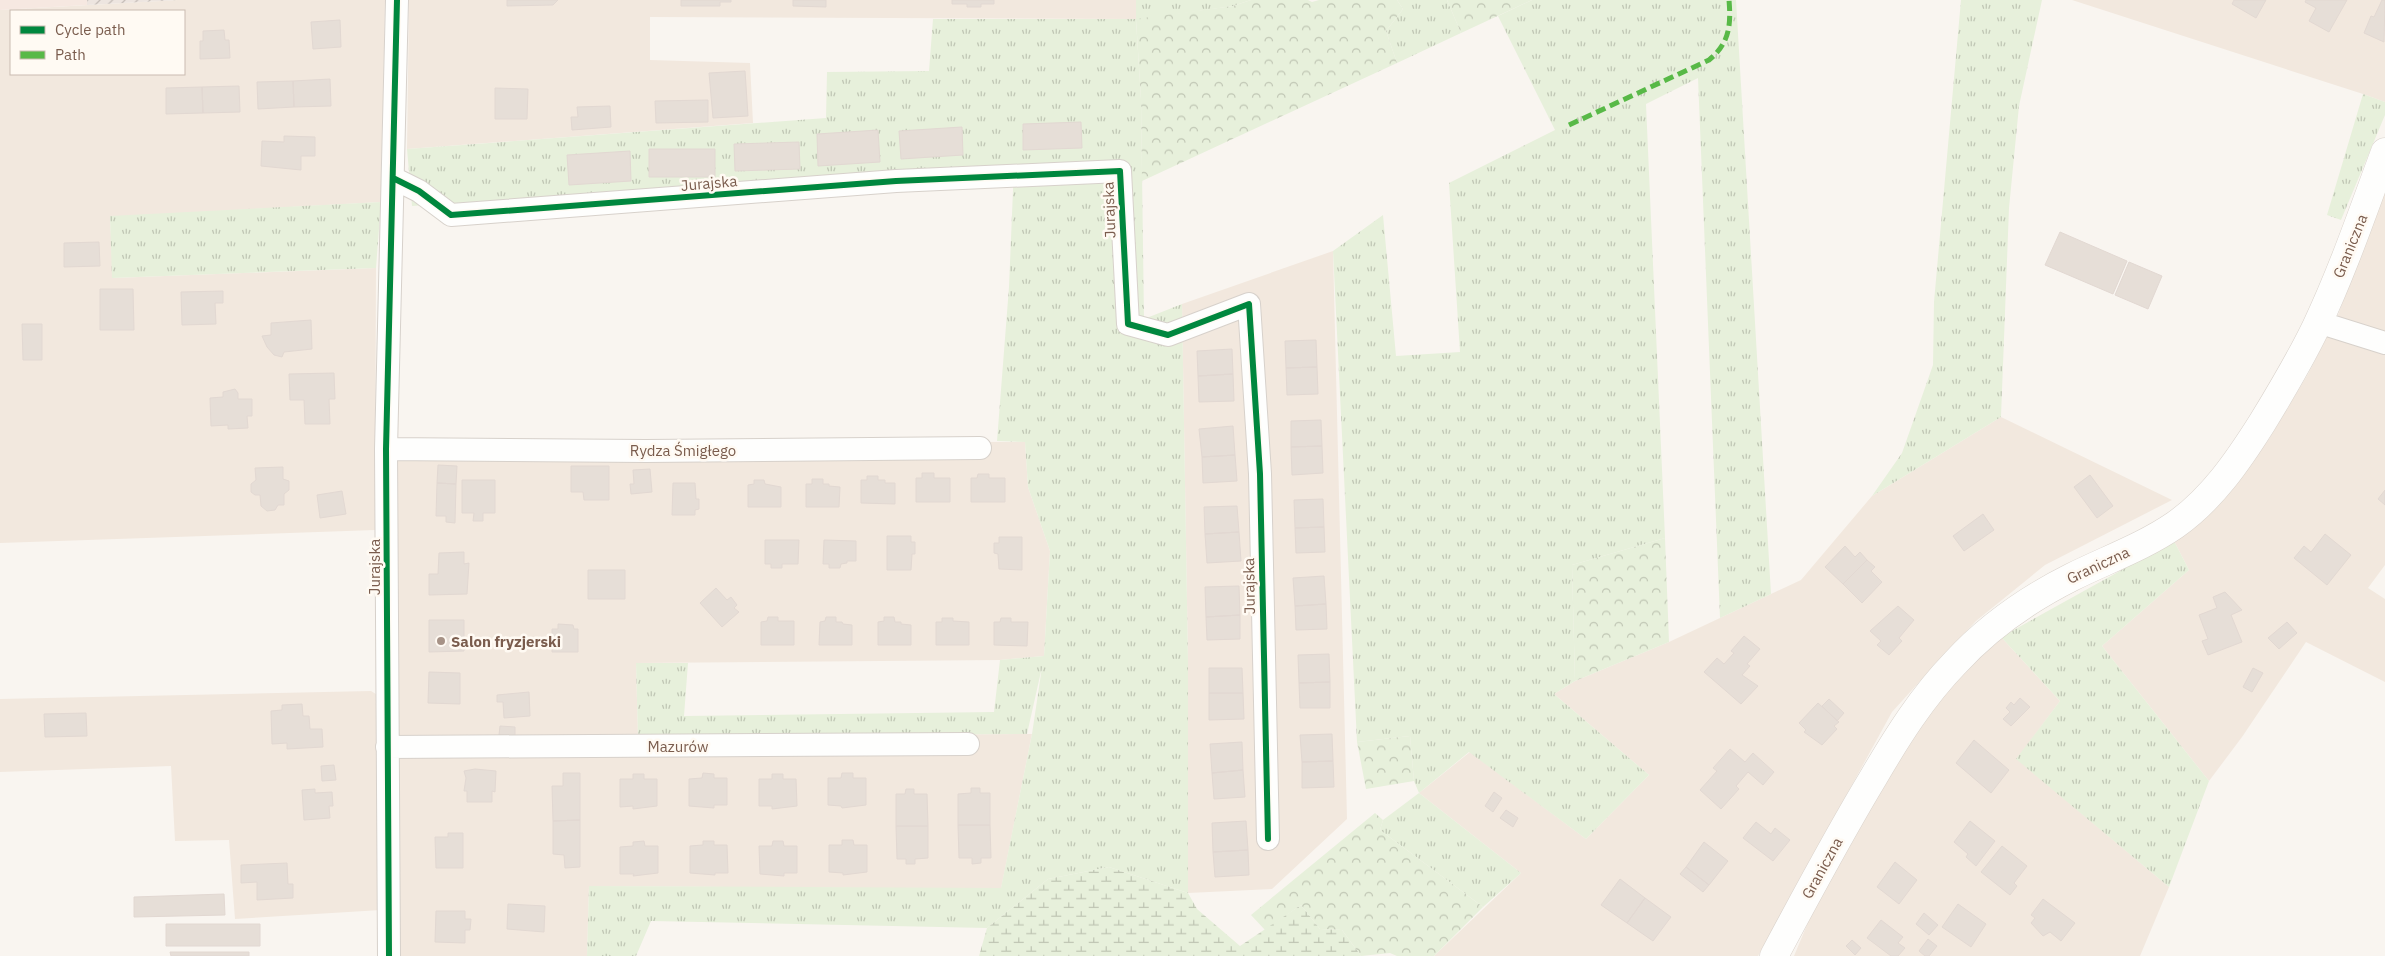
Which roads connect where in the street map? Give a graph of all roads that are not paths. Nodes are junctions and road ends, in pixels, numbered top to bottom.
1 (397, 0) edge
2 (2385, 152) edge
3 (393, 178) junction
4 (2318, 322) junction
5 (2385, 342) edge
6 (386, 448) junction
7 (980, 448) dead end
8 (968, 744) dead end
9 (387, 747) junction
10 (1268, 839) dead end
11 (389, 956) edge
12 (1774, 956) edge

1 - 3 street, Jurajska
2 - 4 street, Graniczna
3 - 6 street, Jurajska
3 - 10 street, Jurajska
4 - 5 street
4 - 12 street, Graniczna
6 - 7 street, Rydza Śmigłego
6 - 9 street, Jurajska
8 - 9 street, Mazurów
9 - 11 street, Jurajska

